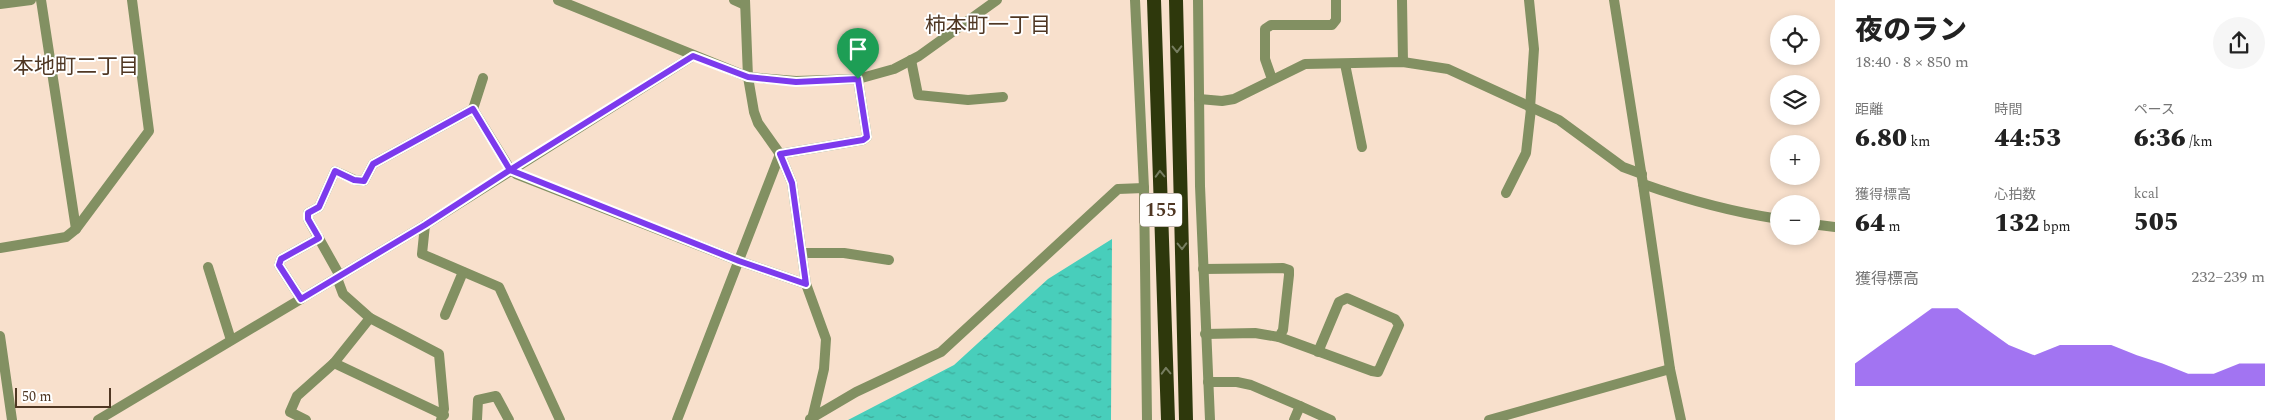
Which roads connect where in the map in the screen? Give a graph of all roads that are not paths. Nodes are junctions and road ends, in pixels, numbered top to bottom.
1 (31, 0) edge
2 (40, 0) edge
3 (132, 0) edge
4 (734, 0) edge
5 (997, 0) edge
6 (1135, 0) edge
7 (1154, 0) edge
8 (1176, 0) edge
9 (1198, 0) edge
10 (1336, 0) edge
11 (1402, 0) edge
12 (1529, 0) edge
13 (1614, 0) edge
14 (561, 1) edge
15 (745, 2) edge
16 (0, 4) edge
17 (693, 56) junction
18 (911, 60) junction
19 (1403, 62) junction
20 (1346, 64) junction
21 (748, 77) junction
22 (483, 78) dead end
23 (858, 79) junction
24 (1272, 79) junction
25 (1003, 97) dead end
26 (1199, 99) junction
27 (1530, 108) junction
28 (473, 109) junction
29 (1362, 147) dead end
30 (780, 154) junction
31 (510, 170) junction
32 (1642, 179) junction
33 (1144, 188) junction
34 (1506, 193) dead end
35 (1770, 218) edge
36 (425, 225) junction
37 (1820, 225) edge
38 (1835, 227) edge
39 (76, 229) junction
40 (319, 238) junction
41 (0, 248) edge
42 (803, 253) junction
43 (888, 260) dead end
44 (739, 261) junction
45 (208, 267) dead end
46 (1203, 269) junction
47 (463, 272) junction
48 (338, 277) junction
49 (806, 284) junction
50 (301, 299) junction
51 (446, 315) dead end
52 (370, 318) junction
53 (1206, 334) junction
54 (0, 336) edge
55 (1279, 337) junction
56 (231, 340) junction
57 (1318, 352) junction
58 (334, 363) junction
59 (1670, 369) junction
60 (1208, 382) junction
61 (1300, 406) junction
62 (443, 418) edge
63 (811, 418) edge
64 (12, 420) edge
65 (98, 420) edge
66 (306, 420) edge
67 (476, 420) edge
68 (509, 420) edge
69 (560, 420) edge
70 (677, 420) edge
71 (1147, 420) edge
72 (1168, 420) edge
73 (1186, 420) edge
74 (1210, 420) edge
75 (1294, 420) edge
76 (1331, 420) edge
77 (1489, 420) edge
78 (1681, 420) edge

1 - 16 street
2 - 39 street
3 - 39 street
4 - 15 street
5 - 18 street
6 - 33 street
72 -> 7 highway, 155
8 -> 73 highway, 155
9 - 26 street
10 - 24 street
11 - 19 street
12 - 27 street
13 - 32 street
14 - 17 street
15 - 21 street
17 - 21 street
17 - 31 street
18 - 23 street
18 - 25 street
19 - 20 street
19 - 27 street
20 - 24 street
20 - 29 street
21 - 23 street
21 - 30 street
22 - 28 street
23 - 30 street
24 - 26 street
26 - 46 street
27 - 32 street
27 - 34 street
28 - 31 street
28 - 40 street
30 - 42 street
30 - 44 street
31 - 36 street
31 - 44 street
32 - 35 street
32 - 59 street
33 - 63 street
33 - 71 street
36 - 47 street
36 - 48 street
37 - 38 street
39 - 41 street
40 - 48 street
40 - 50 street
42 - 43 street
42 - 49 street
44 - 49 street
44 - 70 street
45 - 56 street
46 - 53 street
46 - 55 street
47 - 51 street
47 - 69 street
48 - 50 street
48 - 52 street
49 - 63 street
50 - 56 street
52 - 58 street
52 - 62 street
53 - 55 street
53 - 60 street
54 - 64 street
55 - 57 street
56 - 65 street
57 - 57 street
58 - 62 street
58 - 66 street
59 - 77 street
59 - 78 street
60 - 61 street
60 - 74 street
61 - 75 street
61 - 76 street
67 - 68 street

